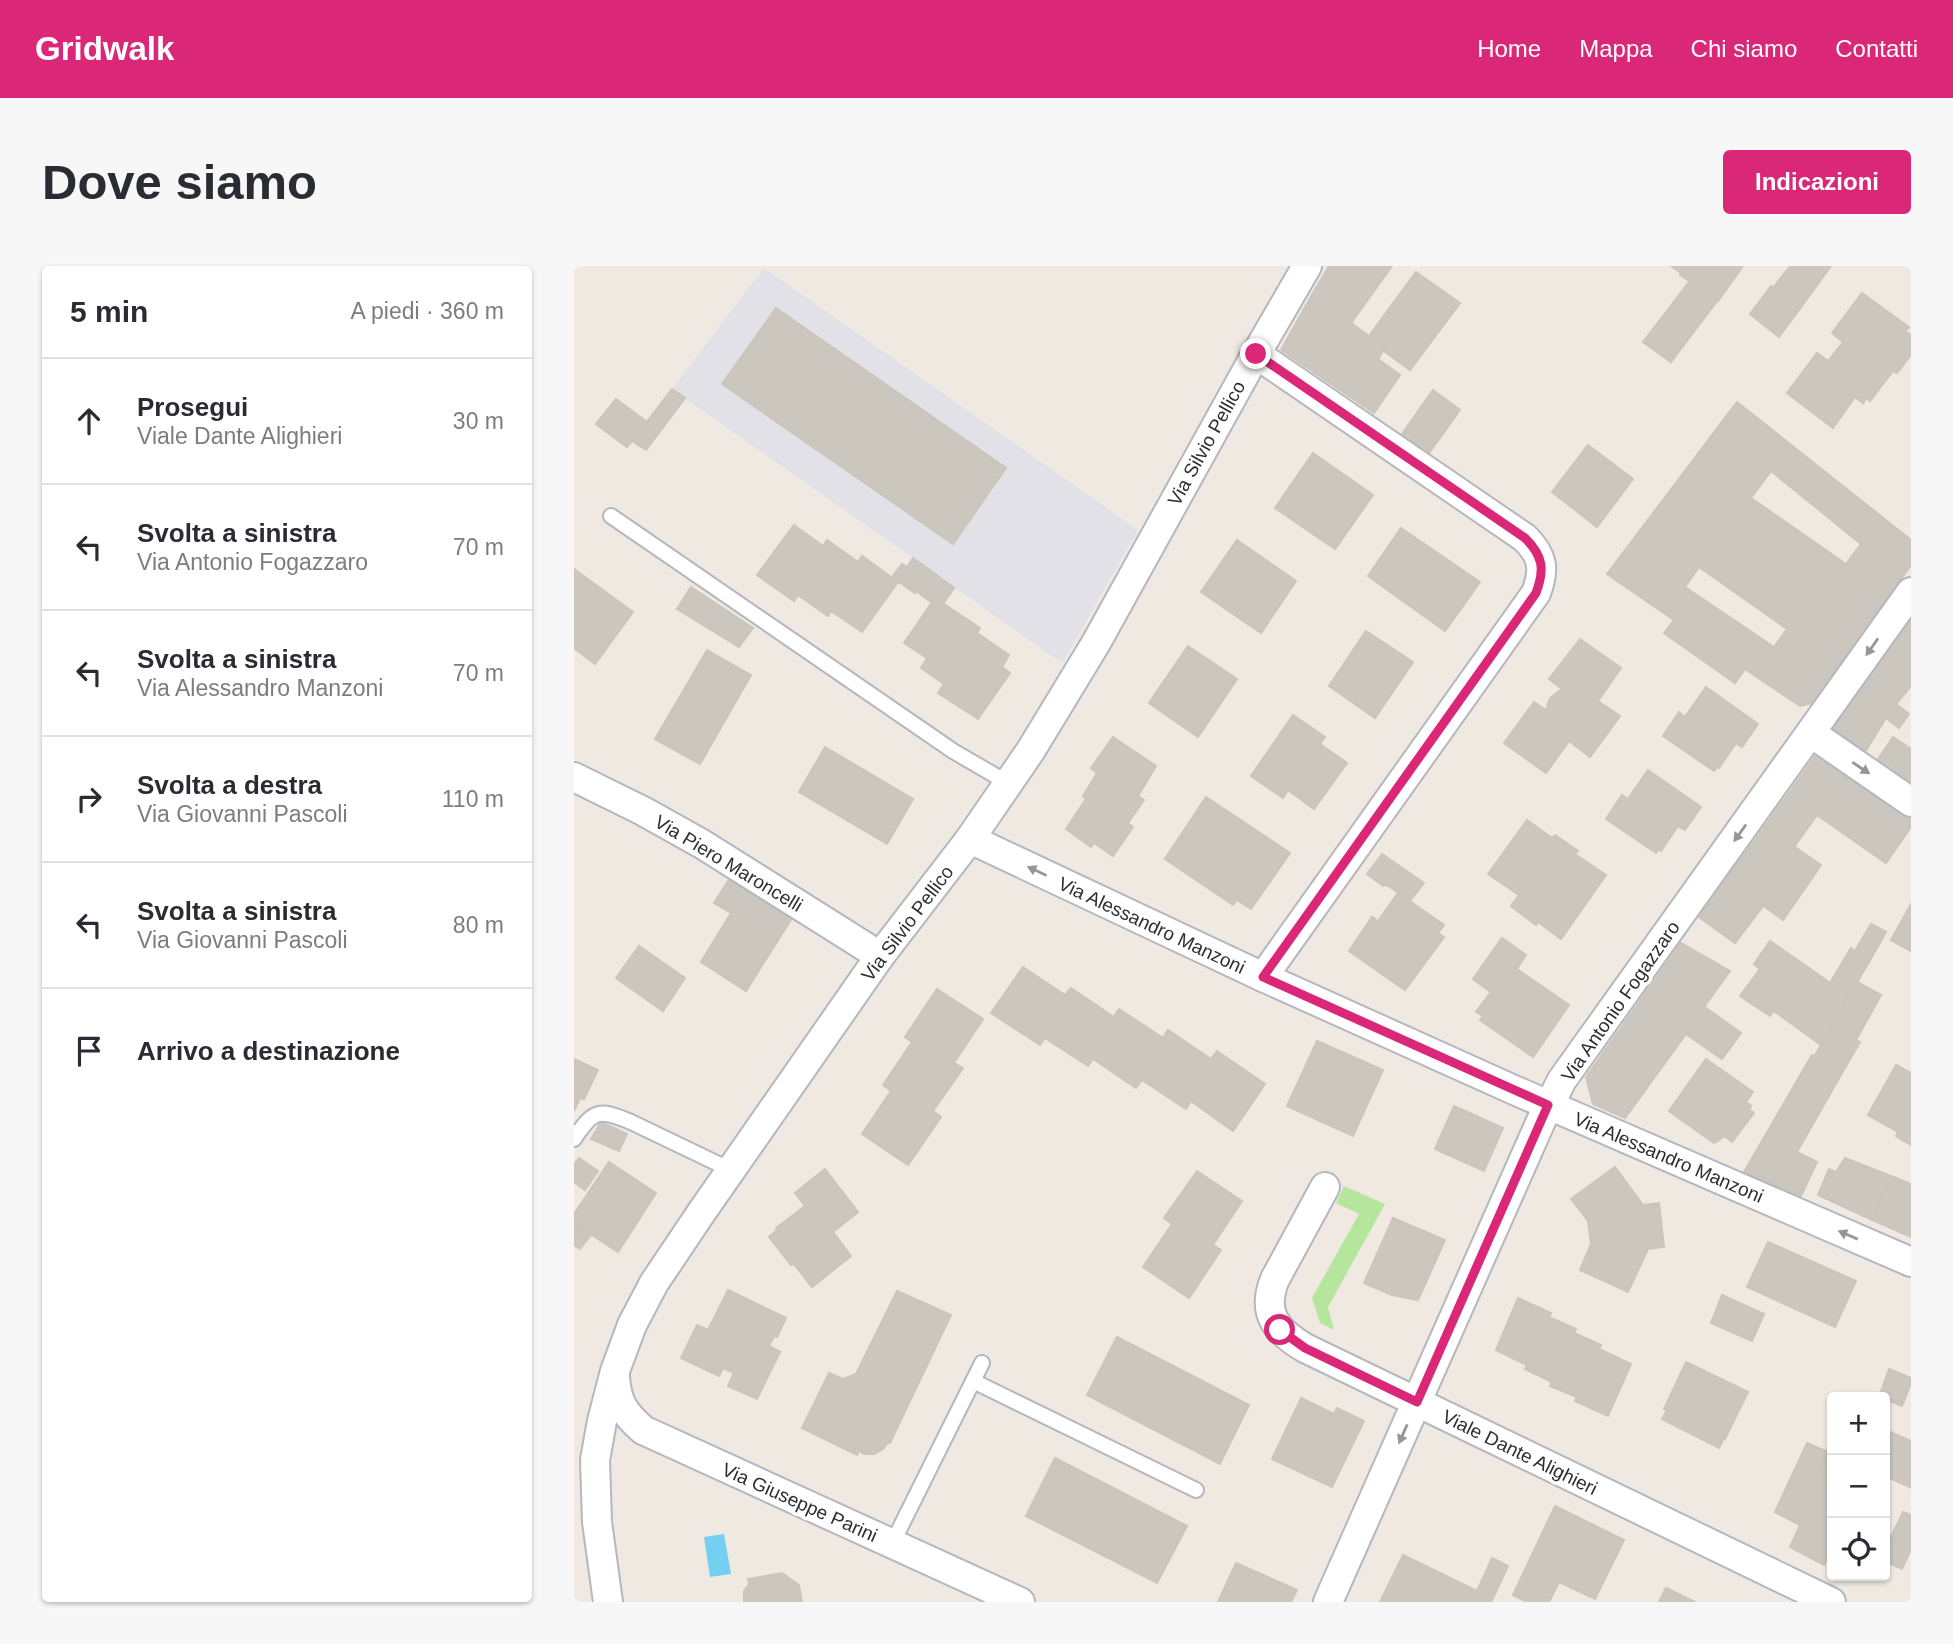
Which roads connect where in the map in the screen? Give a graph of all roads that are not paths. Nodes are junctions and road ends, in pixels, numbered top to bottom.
1 (1307, 266) edge
2 (1256, 354) junction
3 (611, 516) dead end
4 (1911, 592) edge
5 (1811, 733) junction
6 (574, 777) edge
7 (1008, 783) junction
8 (1911, 802) edge
9 (970, 839) junction
10 (880, 956) junction
11 (1263, 977) junction
12 (1548, 1105) junction
13 (574, 1139) edge
14 (731, 1170) junction
15 (1325, 1187) dead end
16 (1911, 1262) edge
17 (982, 1363) dead end
18 (615, 1371) junction
19 (973, 1381) junction
20 (1417, 1402) junction
21 (1196, 1490) dead end
22 (892, 1544) junction
23 (608, 1602) edge
24 (1020, 1602) edge
25 (1328, 1602) edge
26 (1831, 1602) edge

1 - 2 street, Via Silvio Pellico
2 - 7 street, Via Silvio Pellico
2 - 11 street
3 - 7 lane
4 -> 5 street, Via Antonio Fogazzaro
5 -> 8 street
5 -> 12 street, Via Antonio Fogazzaro
6 - 10 street, Via Piero Maroncelli
7 - 9 street, Via Silvio Pellico
9 - 10 street, Via Silvio Pellico
11 -> 9 street, Via Alessandro Manzoni
10 - 14 street, Via Silvio Pellico
11 - 12 street, Via Alessandro Manzoni
16 -> 12 street, Via Alessandro Manzoni
12 - 20 street, Via Antonio Fogazzaro
13 - 14 lane
14 - 18 street, Via Silvio Pellico
15 - 20 street, Viale Dante Alighieri
17 - 19 lane
18 - 22 street, Via Giuseppe Parini
18 - 23 street, Via Silvio Pellico
19 - 21 lane
19 - 22 lane
20 -> 25 street, Via Antonio Fogazzaro
20 - 26 street, Viale Dante Alighieri
22 - 24 street, Via Giuseppe Parini

